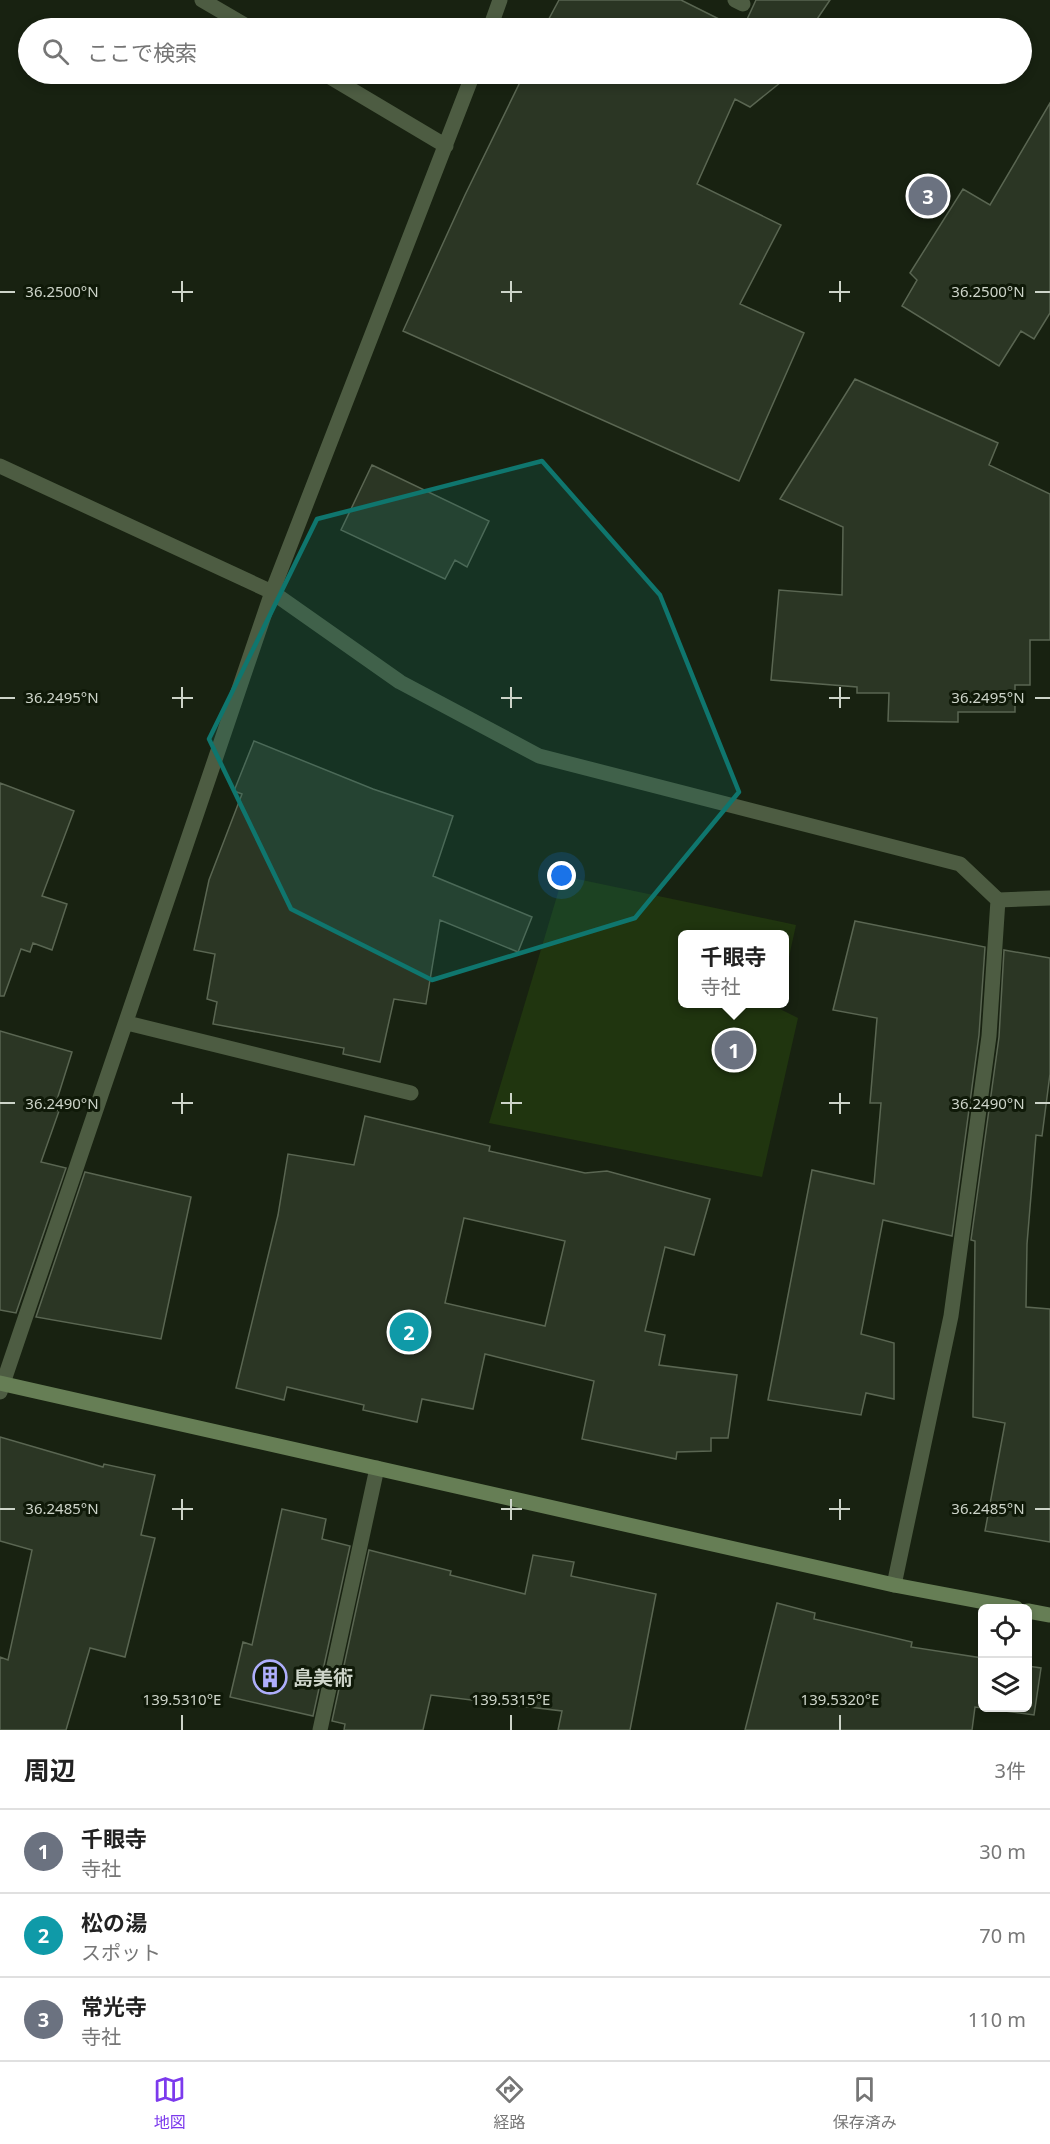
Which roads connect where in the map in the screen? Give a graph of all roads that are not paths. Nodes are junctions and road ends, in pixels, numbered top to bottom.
1 (202, 0) edge
2 (501, 0) edge
3 (233, 18) edge
4 (494, 18) edge
5 (342, 84) edge
6 (469, 84) edge
7 (446, 146) junction
8 (0, 466) edge
9 (272, 592) junction
10 (1050, 898) edge
11 (998, 900) junction
12 (127, 1023) junction
13 (411, 1093) dead end
14 (1, 1386) edge
15 (377, 1468) junction
16 (894, 1585) junction
17 (995, 1604) edge
18 (1032, 1612) edge
19 (1050, 1615) edge
20 (320, 1730) edge

1 - 3 street
2 - 4 street
5 - 7 street
6 - 7 street
7 - 9 street
8 - 9 street
9 - 11 street
9 - 12 street
10 - 11 street
11 - 16 street
12 - 13 street
12 - 14 street
14 - 15 street
15 - 16 street
15 - 20 street
16 - 17 street
18 - 19 street

